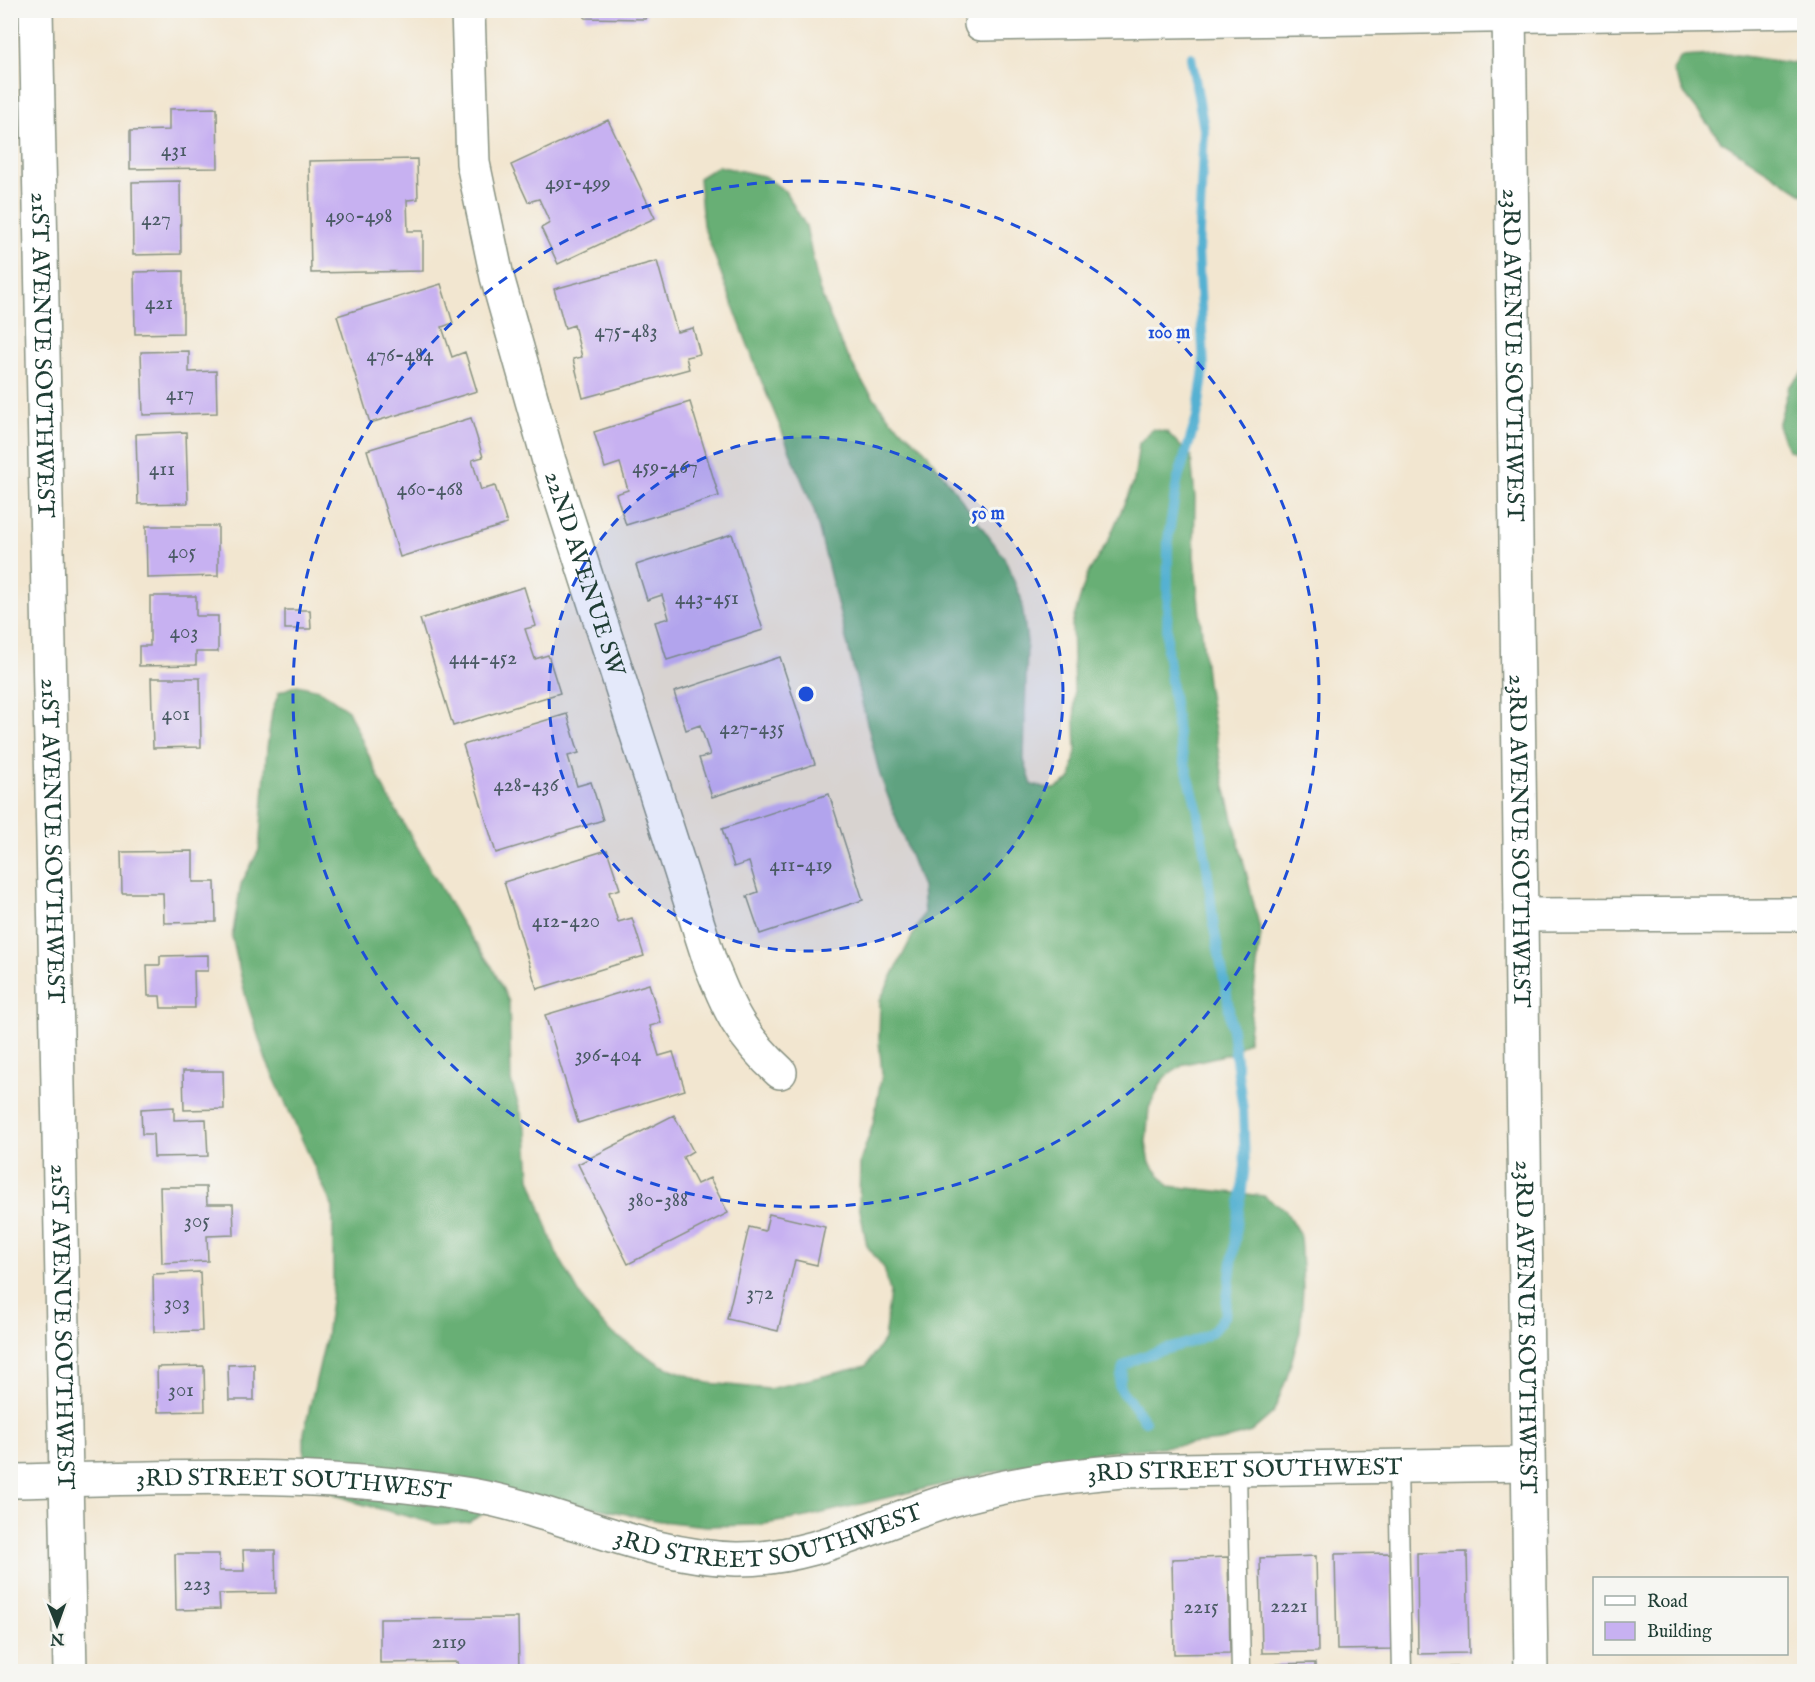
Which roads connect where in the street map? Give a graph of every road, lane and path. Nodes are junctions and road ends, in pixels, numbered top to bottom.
1 (36, 10) edge
2 (468, 10) edge
3 (1804, 11) edge
4 (1509, 13) edge
5 (981, 24) dead end
6 (1804, 914) edge
7 (1521, 915) junction
8 (780, 1072) dead end
9 (1526, 1464) junction
10 (1398, 1467) junction
11 (1237, 1470) junction
12 (66, 1480) junction
13 (10, 1481) edge
14 (70, 1671) edge
15 (1241, 1671) edge
16 (1402, 1671) edge
17 (1531, 1671) edge

1 - 12 street, 21ST AVENUE SOUTHWEST
2 - 8 street, 22ND AVENUE SW
3 - 4 street
4 - 5 street
4 - 7 street, 23RD AVENUE SOUTHWEST
6 - 7 street
7 - 9 street, 23RD AVENUE SOUTHWEST
9 - 10 street, 3RD STREET SOUTHWEST
9 - 17 street, 23RD AVENUE SOUTHWEST
10 - 11 street, 3RD STREET SOUTHWEST
10 - 16 lane
11 - 12 street, 3RD STREET SOUTHWEST
11 - 15 lane
12 - 13 street, 3RD STREET SOUTHWEST
12 - 14 street, 21ST AVENUE SOUTHWEST

